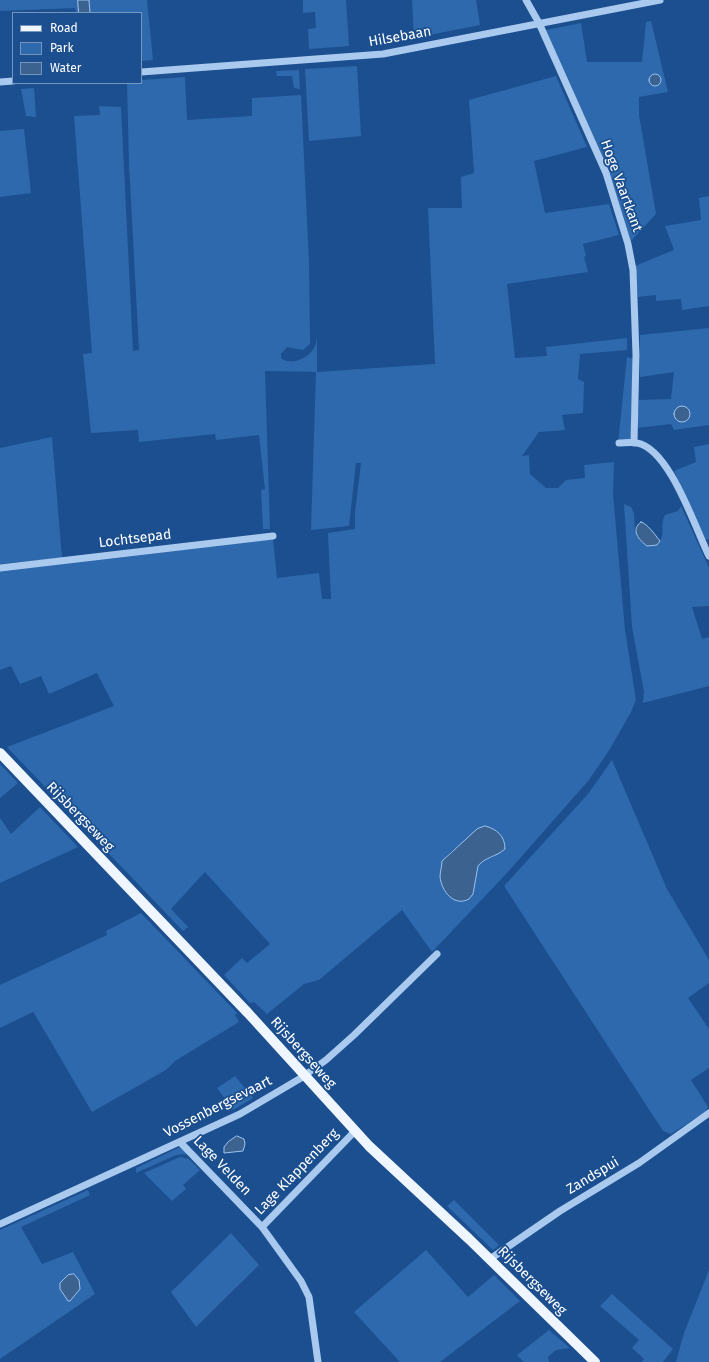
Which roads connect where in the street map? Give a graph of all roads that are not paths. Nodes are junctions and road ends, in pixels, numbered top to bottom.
1 (526, 0) edge
2 (660, 0) edge
3 (539, 24) junction
4 (142, 72) edge
5 (12, 81) edge
6 (0, 82) edge
7 (618, 444) dead end
8 (634, 444) junction
9 (273, 536) dead end
10 (709, 556) edge
11 (0, 568) edge
12 (0, 753) edge
13 (437, 954) dead end
14 (304, 1075) junction
15 (709, 1113) edge
16 (355, 1131) junction
17 (180, 1142) junction
18 (0, 1224) edge
19 (262, 1227) junction
20 (490, 1259) junction
21 (318, 1362) edge
22 (595, 1362) edge

1 - 3 street, Hoge Vaartkant
2 - 3 street, Hilsebaan
3 - 4 street, Hilsebaan
3 - 8 street, Hoge Vaartkant
5 - 6 street
7 - 8 street
8 - 10 street
9 - 11 street, Lochtsepad
12 - 14 main road, Rijsbergseweg
13 - 14 street, Vossenbergsevaart
14 - 16 main road, Rijsbergseweg
14 - 17 street, Vossenbergsevaart
15 - 20 street, Zandspui
16 - 19 street, Lage Klappenberg
16 - 20 main road, Rijsbergseweg
17 - 18 street, Vossenbergsevaart
17 - 19 street, Lage Velden
19 - 21 street, Lage Klappenberg
20 - 22 main road, Rijsbergseweg

